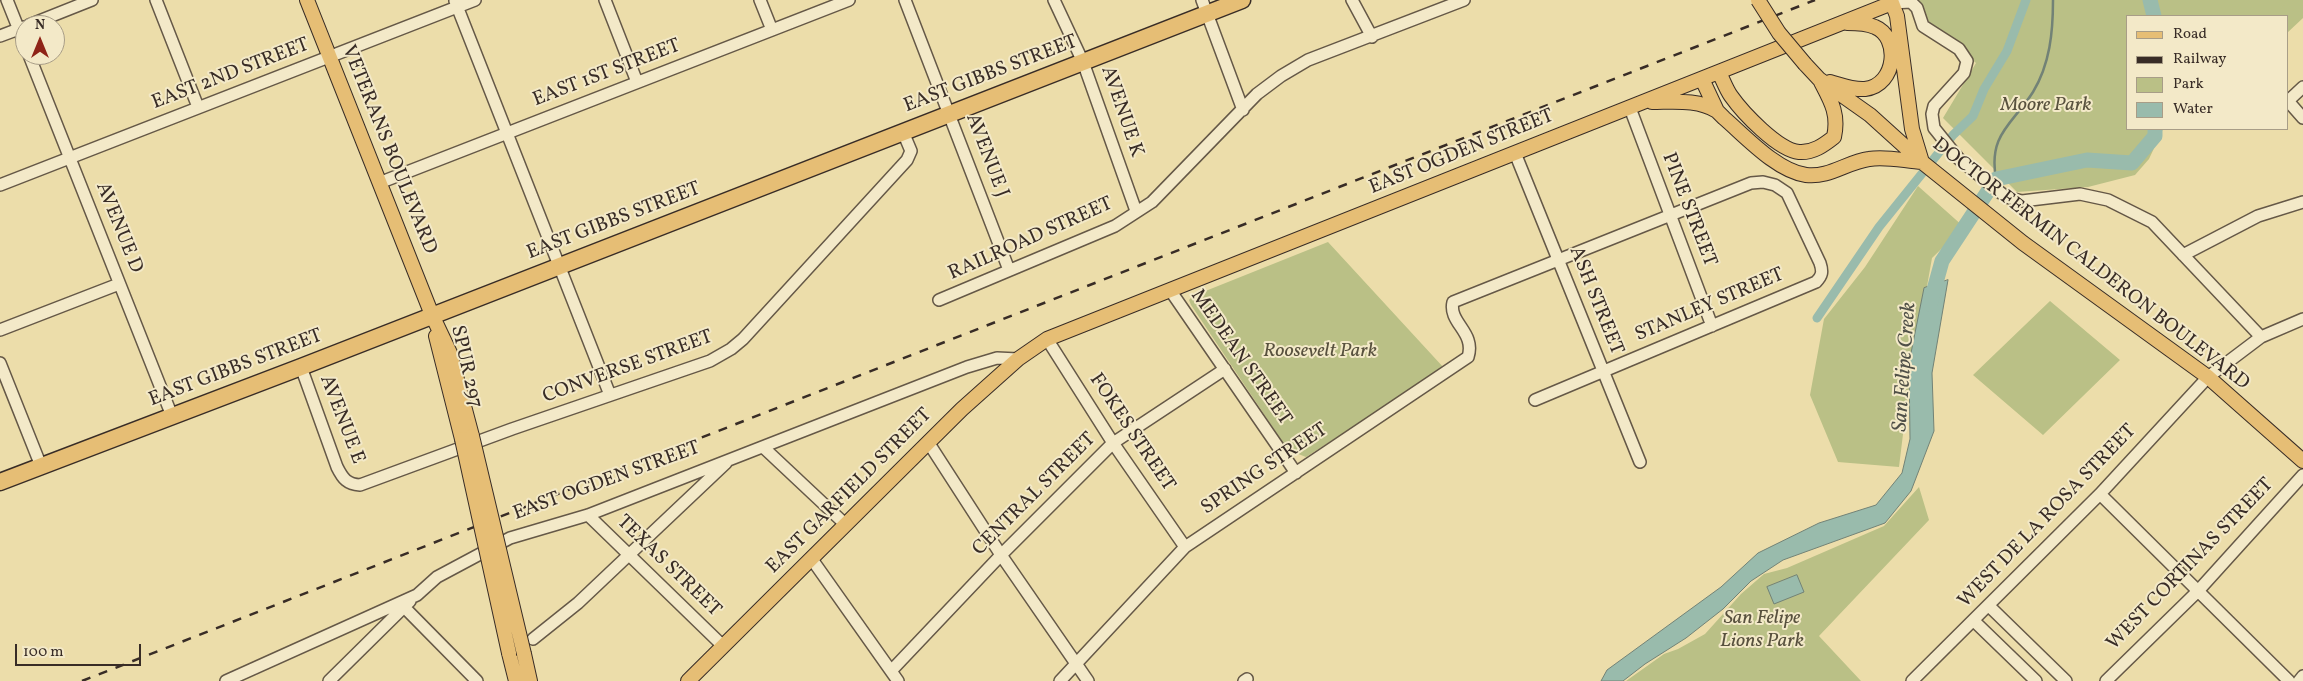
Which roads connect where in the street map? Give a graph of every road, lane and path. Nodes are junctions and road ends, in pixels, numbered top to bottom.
1 (7, 0) edge
2 (92, 0) edge
3 (156, 0) edge
4 (307, 0) edge
5 (475, 0) edge
6 (605, 0) edge
7 (760, 0) edge
8 (849, 0) edge
9 (905, 0) edge
10 (1054, 0) edge
11 (1242, 0) edge
12 (1352, 0) edge
13 (1464, 0) edge
14 (1758, 0) edge
15 (1891, 1) edge
16 (455, 4) edge
17 (1204, 7) edge
18 (16, 15) edge
19 (54, 15) edge
20 (1842, 23) junction
21 (15, 30) edge
22 (772, 30) junction
23 (0, 36) edge
24 (1372, 37) junction
25 (329, 56) junction
26 (1083, 62) junction
27 (33, 65) edge
28 (1718, 72) junction
29 (1702, 79) junction
30 (1819, 79) junction
31 (637, 82) junction
32 (2303, 87) edge
33 (1644, 102) junction
34 (198, 108) junction
35 (1630, 108) junction
36 (1243, 110) junction
37 (1717, 111) junction
38 (949, 114) junction
39 (2303, 118) edge
40 (904, 132) junction
41 (506, 133) junction
42 (1515, 153) junction
43 (70, 158) junction
44 (1922, 162) junction
45 (379, 183) junction
46 (0, 184) edge
47 (2303, 202) edge
48 (1136, 211) junction
49 (1670, 216) junction
50 (2183, 255) junction
51 (1558, 260) junction
52 (559, 266) junction
53 (1009, 270) junction
54 (119, 284) junction
55 (1170, 290) junction
56 (940, 300) dead end
57 (432, 315) junction
58 (2303, 319) edge
59 (1712, 326) junction
60 (0, 330) edge
61 (2261, 337) junction
62 (1047, 339) junction
63 (1018, 359) junction
64 (0, 363) edge
65 (301, 367) junction
66 (1225, 369) junction
67 (1603, 372) junction
68 (2208, 377) junction
69 (610, 395) junction
70 (1535, 400) dead end
71 (172, 416) junction
72 (467, 437) junction
73 (928, 442) junction
74 (1113, 443) junction
75 (763, 447) junction
76 (731, 459) junction
77 (2303, 461) edge
78 (1640, 462) dead end
79 (41, 466) junction
80 (1296, 473) junction
81 (2303, 475) edge
82 (0, 482) edge
83 (350, 484) joint
84 (2100, 494) junction
85 (588, 515) junction
86 (845, 524) junction
87 (1185, 547) junction
88 (629, 555) junction
89 (1001, 555) junction
90 (811, 558) junction
91 (2198, 591) junction
92 (417, 595) junction
93 (1989, 606) junction
94 (404, 607) junction
95 (1974, 621) junction
96 (533, 639) dead end
97 (723, 646) junction
98 (1076, 664) junction
99 (891, 671) junction
100 (2303, 676) edge
101 (226, 681) edge
102 (329, 681) edge
103 (477, 681) edge
104 (516, 681) edge
105 (530, 681) edge
106 (688, 681) edge
107 (898, 681) edge
108 (1060, 681) edge
109 (1088, 681) edge
110 (1912, 681) edge
111 (2036, 681) edge
112 (2066, 681) edge
113 (2106, 681) edge
114 (2290, 681) edge
115 (2299, 681) edge

1 - 18 street
2 - 19 street
3 - 34 street
4 - 25 main road, VETERANS BOULEVARD
5 - 16 street, EAST 2ND STREET
6 - 31 street
7 - 22 street
8 - 22 street, EAST 1ST STREET
9 - 38 street, AVENUE J
10 - 26 street, AVENUE K
11 - 17 highway, EAST GIBBS STREET
12 - 24 street
13 - 24 street, RAILROAD STREET
14 - 30 main road, DOCTOR FERMIN CALDERON BOULEVARD, bridge
15 - 20 main road, EAST OGDEN STREET
15 - 44 main road
15 - 50 street
16 - 25 street, EAST 2ND STREET
16 - 41 street
17 - 26 highway, EAST GIBBS STREET
17 - 36 street
20 - 28 main road, EAST OGDEN STREET
20 - 30 main road
21 - 23 street
22 - 31 street, EAST 1ST STREET
24 - 36 street, RAILROAD STREET
25 - 34 street, EAST 2ND STREET
25 - 45 main road, VETERANS BOULEVARD
26 - 38 highway, EAST GIBBS STREET
26 - 48 street, AVENUE K
27 - 43 street, AVENUE D
28 - 29 main road, EAST OGDEN STREET
28 - 30 main road
29 - 33 main road, EAST OGDEN STREET
29 - 37 main road
30 - 44 main road, DOCTOR FERMIN CALDERON BOULEVARD
31 - 41 street, EAST 1ST STREET
32 - 39 street
33 - 35 main road, EAST OGDEN STREET
33 - 37 main road
34 - 43 street, EAST 2ND STREET
35 - 42 main road, EAST OGDEN STREET
35 - 49 street, PINE STREET
36 - 48 street, RAILROAD STREET
37 - 44 main road
38 - 40 highway, EAST GIBBS STREET
38 - 53 street, AVENUE J
40 - 52 highway, EAST GIBBS STREET
40 - 69 street, CONVERSE STREET
41 - 45 street, EAST 1ST STREET
41 - 52 street
42 - 51 street, ASH STREET
42 - 55 main road, EAST OGDEN STREET
43 - 46 street, EAST 2ND STREET
43 - 54 street, AVENUE D
44 - 68 main road, DOCTOR FERMIN CALDERON BOULEVARD
45 - 57 main road, VETERANS BOULEVARD
47 - 50 street
48 - 53 street, RAILROAD STREET
49 - 51 street
49 - 59 street, PINE STREET
49 - 59 street, STANLEY STREET
50 - 61 street
51 - 67 street, ASH STREET
51 - 80 street, SPRING STREET
52 - 57 highway, EAST GIBBS STREET
52 - 69 street
53 - 56 street, RAILROAD STREET
54 - 60 street
54 - 71 street, AVENUE D
55 - 62 main road, EAST OGDEN STREET
55 - 66 street, MEDEAN STREET
57 - 65 highway, EAST GIBBS STREET
57 - 72 main road, SPUR 297
58 - 61 street, WEST DE LA ROSA STREET
59 - 67 street, STANLEY STREET
61 - 68 street, WEST DE LA ROSA STREET
62 - 63 main road, EAST GARFIELD STREET
62 - 74 street, FOKES STREET
63 - 73 main road, EAST GARFIELD STREET
63 - 75 street, EAST OGDEN STREET
64 - 79 street
65 - 71 highway, EAST GIBBS STREET
65 - 83 street, AVENUE E
66 - 74 street, CENTRAL STREET
66 - 80 street, MEDEAN STREET
67 - 70 street, STANLEY STREET
67 - 78 street, ASH STREET
68 - 77 main road, DOCTOR FERMIN CALDERON BOULEVARD
68 - 84 street, WEST DE LA ROSA STREET
69 - 83 street, CONVERSE STREET
71 - 79 highway, EAST GIBBS STREET
72 - 104 main road, SPUR 297, bridge
72 - 105 main road, SPUR 297, bridge
73 - 86 main road, EAST GARFIELD STREET
73 - 89 street
74 - 87 street, FOKES STREET
74 - 89 street, CENTRAL STREET
75 - 76 street, EAST OGDEN STREET
75 - 86 street
76 - 85 street, EAST OGDEN STREET
76 - 88 street
79 - 82 highway, EAST GIBBS STREET
80 - 87 street, SPRING STREET
81 - 91 street, WEST CORTINAS STREET
84 - 91 street
84 - 93 street, WEST DE LA ROSA STREET
85 - 88 street, TEXAS STREET
85 - 92 street, EAST OGDEN STREET
86 - 90 main road, EAST GARFIELD STREET
87 - 98 street, SPRING STREET
88 - 96 street
88 - 97 street, TEXAS STREET
89 - 98 street
89 - 99 street, CENTRAL STREET
90 - 97 main road, EAST GARFIELD STREET
90 - 99 street
91 - 113 street, WEST CORTINAS STREET
91 - 114 street
92 - 94 street
92 - 101 street, EAST OGDEN STREET
93 - 95 street, WEST DE LA ROSA STREET
93 - 112 street
94 - 102 street
94 - 103 street
95 - 110 street, WEST DE LA ROSA STREET
95 - 111 street
97 - 106 main road, EAST GARFIELD STREET
98 - 108 street, SPRING STREET
98 - 109 street
99 - 107 street
100 - 115 street

